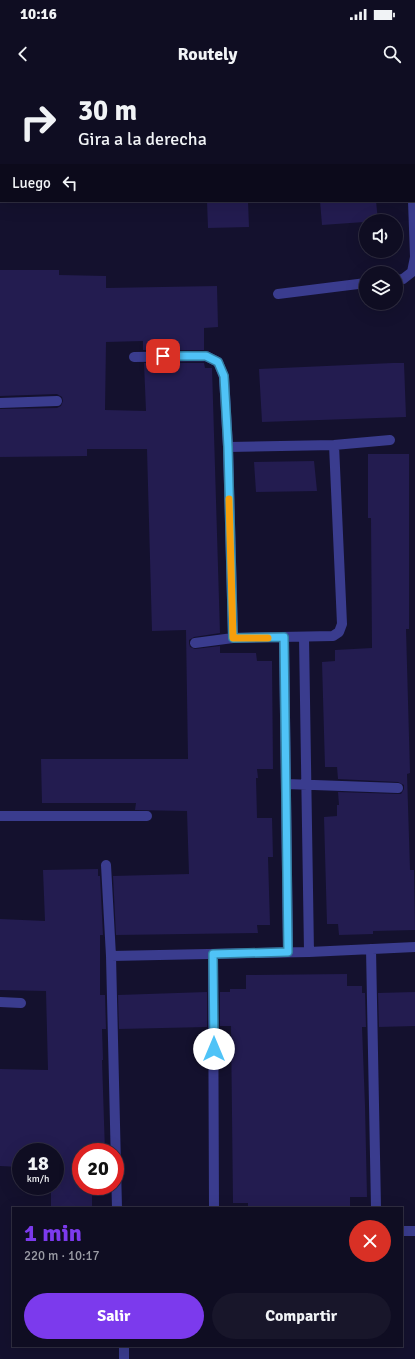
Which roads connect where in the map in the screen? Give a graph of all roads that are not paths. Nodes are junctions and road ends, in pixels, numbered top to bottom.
1 (413, 202) edge
2 (403, 279) edge
3 (359, 284) edge
4 (278, 294) dead end
5 (134, 357) dead end
6 (57, 401) dead end
7 (0, 403) edge
8 (390, 440) dead end
9 (334, 444) junction
10 (228, 447) junction
11 (284, 637) junction
12 (304, 637) junction
13 (233, 638) junction
14 (195, 643) dead end
15 (286, 784) junction
16 (306, 785) junction
17 (398, 788) dead end
18 (0, 816) edge
19 (147, 816) dead end
20 (106, 865) dead end
21 (415, 947) edge
22 (371, 949) junction
23 (288, 952) junction
24 (309, 952) junction
25 (213, 954) junction
26 (111, 956) junction
27 (0, 1002) edge
28 (21, 1003) dead end
29 (117, 1207) edge
30 (214, 1207) edge
31 (376, 1207) edge
32 (403, 1231) edge
33 (415, 1231) edge
34 (124, 1347) edge
35 (124, 1359) edge

1 - 2 street
3 - 4 street
5 - 10 street
6 - 7 street
8 - 9 street
9 - 10 street
9 - 12 street
10 - 13 street
11 - 12 street
11 - 13 street
11 - 15 street
12 - 16 street
13 - 14 street
15 - 16 street
15 - 23 street
16 - 17 street
16 - 24 street
18 - 19 street
20 - 26 street
21 - 22 street
22 - 24 street
22 - 31 street
23 - 24 street
23 - 25 street
25 - 26 street
25 - 30 street
26 - 29 street
27 - 28 street
32 - 33 street
34 - 35 street

